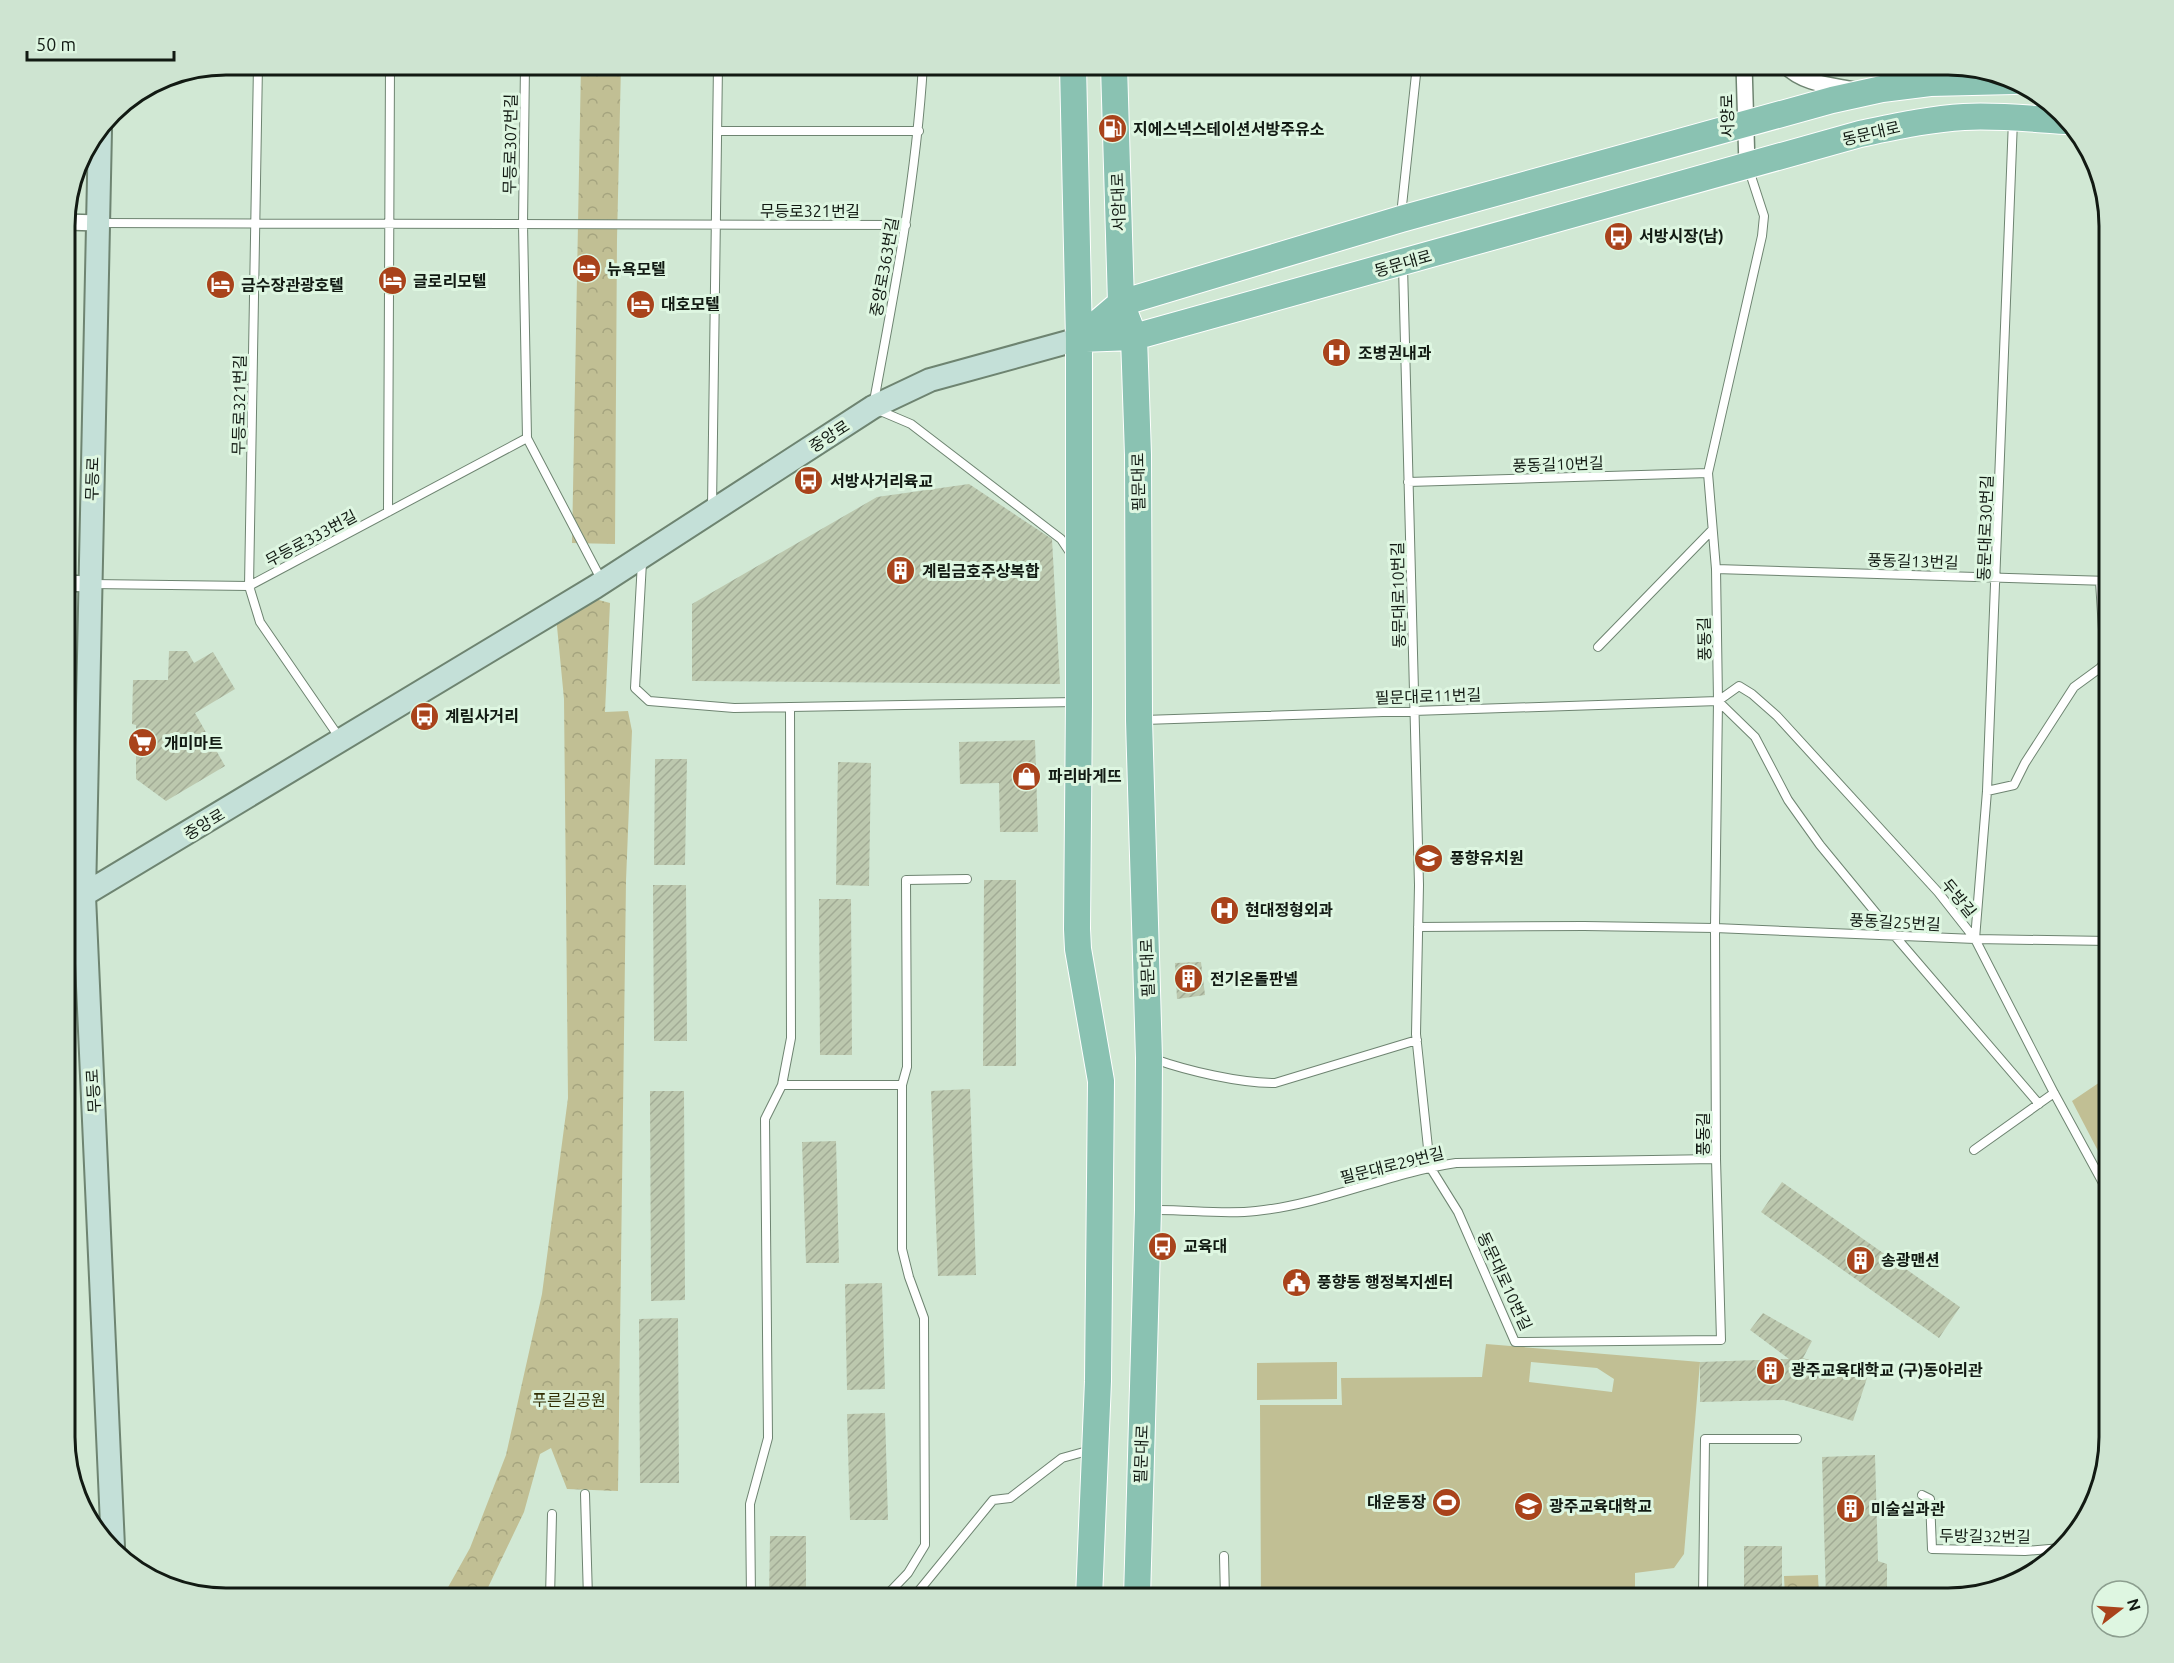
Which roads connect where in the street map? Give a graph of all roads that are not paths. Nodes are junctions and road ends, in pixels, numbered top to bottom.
1 (258, 75) edge
2 (390, 75) edge
3 (525, 75) edge
4 (718, 75) edge
5 (922, 75) edge
6 (1073, 75) edge
7 (1114, 75) edge
8 (1416, 75) edge
9 (1744, 75) edge
10 (1798, 75) edge
11 (1990, 81) edge
12 (1866, 92) junction
13 (2013, 117) junction
14 (2056, 120) edge
15 (1745, 126) junction
16 (717, 131) junction
17 (919, 131) junction
18 (100, 143) edge
19 (1747, 166) junction
20 (1401, 219) junction
21 (75, 222) edge
22 (99, 223) junction
23 (256, 223) junction
24 (390, 224) junction
25 (523, 224) junction
26 (715, 224) junction
27 (906, 225) junction
28 (1403, 263) junction
29 (1121, 303) junction
30 (1134, 337) junction
31 (1078, 339) junction
32 (873, 407) junction
33 (526, 438) junction
34 (1708, 473) junction
35 (1408, 482) junction
36 (388, 512) junction
37 (712, 513) junction
38 (1712, 531) junction
39 (642, 557) junction
40 (1079, 565) junction
41 (1716, 569) junction
42 (1996, 578) junction
43 (2099, 581) edge
44 (602, 582) junction
45 (75, 583) edge
46 (89, 584) junction
47 (249, 586) junction
48 (1598, 647) dead end
49 (2099, 668) edge
50 (1718, 701) junction
51 (1079, 702) junction
52 (790, 707) junction
53 (1414, 710) junction
54 (1139, 720) junction
55 (341, 741) junction
56 (1987, 791) junction
57 (967, 879) dead end
58 (75, 880) edge
59 (75, 900) edge
60 (75, 918) edge
61 (1418, 927) junction
62 (1715, 928) junction
63 (1894, 935) junction
64 (1976, 939) junction
65 (2099, 941) edge
66 (1417, 1040) junction
67 (1149, 1058) junction
68 (782, 1085) junction
69 (902, 1085) junction
70 (2054, 1093) junction
71 (2038, 1104) junction
72 (1974, 1150) dead end
73 (1716, 1159) junction
74 (1430, 1167) junction
75 (2099, 1176) edge
76 (1148, 1210) junction
77 (1721, 1340) joint
78 (1797, 1439) dead end
79 (1095, 1449) junction
80 (585, 1494) dead end
81 (1922, 1495) dead end
82 (552, 1515) dead end
83 (112, 1535) edge
84 (2049, 1549) edge
85 (1224, 1556) dead end
86 (550, 1588) edge
87 (588, 1588) edge
88 (751, 1588) edge
89 (894, 1588) edge
90 (922, 1588) edge
91 (1089, 1588) edge
92 (1137, 1588) edge
93 (1225, 1588) edge
94 (1703, 1588) edge

1 - 23 lane
2 - 24 lane
3 - 25 lane, 무등로307번길
4 - 16 lane
5 - 17 lane, 중앙로363번길
6 - 31 main road
7 - 29 main road, 서암대로
8 - 20 lane
9 - 15 street, 서양로
10 - 12 street
11 - 12 main road
12 - 15 main road
13 - 14 main road, 동문대로
13 - 19 main road, 동문대로
13 - 42 lane, 동문대로30번길
15 - 19 street, 서양로
15 - 20 main road
16 - 17 lane
16 - 26 lane
17 - 27 lane, 중앙로363번길
18 - 22 street, 무등로
19 - 28 main road, 동문대로
19 - 34 lane, 풍동길
20 - 29 main road
21 - 22 street
22 - 23 lane, 무등로321번길
22 - 46 street, 무등로
23 - 24 lane, 무등로321번길
23 - 47 lane, 무등로321번길
24 - 25 lane, 무등로321번길
24 - 36 lane
25 - 26 lane, 무등로321번길
25 - 33 lane
26 - 27 lane, 무등로321번길
26 - 37 lane
27 - 32 lane, 중앙로363번길
28 - 30 main road, 동문대로
28 - 35 lane, 동문대로10번길
29 - 30 main road, 서암대로
29 - 31 main road
30 - 31 main road, 동문대로
30 - 54 main road, 필문대로
31 - 32 street, 중앙로
31 - 40 main road
32 - 37 street, 중앙로
32 - 40 lane
33 - 36 lane, 무등로333번길
33 - 44 lane
34 - 35 lane, 풍동길10번길
34 - 38 lane, 풍동길
35 - 53 lane, 동문대로10번길
36 - 47 lane, 무등로333번길
37 - 39 street, 중앙로
38 - 41 lane, 풍동길
38 - 48 lane
39 - 44 street, 중앙로
39 - 52 lane
40 - 51 main road
41 - 42 lane, 풍동길13번길
41 - 50 lane, 풍동길
42 - 43 lane, 풍동길13번길
42 - 56 lane, 동문대로30번길
44 - 55 street, 중앙로
45 - 46 street
46 - 47 lane, 무등로333번길
46 - 58 street, 무등로
47 - 55 lane
49 - 56 lane
50 - 53 lane, 필문대로11번길
50 - 62 lane, 풍동길
50 - 63 lane
50 - 64 lane, 두방길
51 - 52 lane
51 - 79 main road
52 - 68 lane
53 - 54 lane, 필문대로11번길
53 - 61 lane, 동문대로10번길
54 - 67 main road, 필문대로
55 - 59 street, 중앙로
56 - 64 lane, 동문대로30번길
57 - 69 lane
60 - 83 street, 무등로
61 - 62 lane
61 - 66 lane, 동문대로10번길
62 - 63 lane, 풍동길25번길
62 - 73 lane, 풍동길
63 - 64 lane, 풍동길25번길
63 - 71 lane
64 - 65 lane, 풍동길25번길
64 - 70 lane, 두방길
66 - 67 lane
66 - 74 lane, 동문대로10번길
67 - 76 main road, 필문대로
68 - 69 lane
68 - 88 lane
69 - 89 lane
70 - 71 lane
70 - 75 lane, 두방길
71 - 72 lane
73 - 74 lane, 필문대로29번길
73 - 77 lane, 풍동길
74 - 76 lane, 필문대로29번길
74 - 77 lane, 동문대로10번길
76 - 92 main road, 필문대로
78 - 94 lane
79 - 90 lane
79 - 91 main road
80 - 87 lane
81 - 84 lane, 두방길32번길
82 - 86 lane
85 - 93 lane

